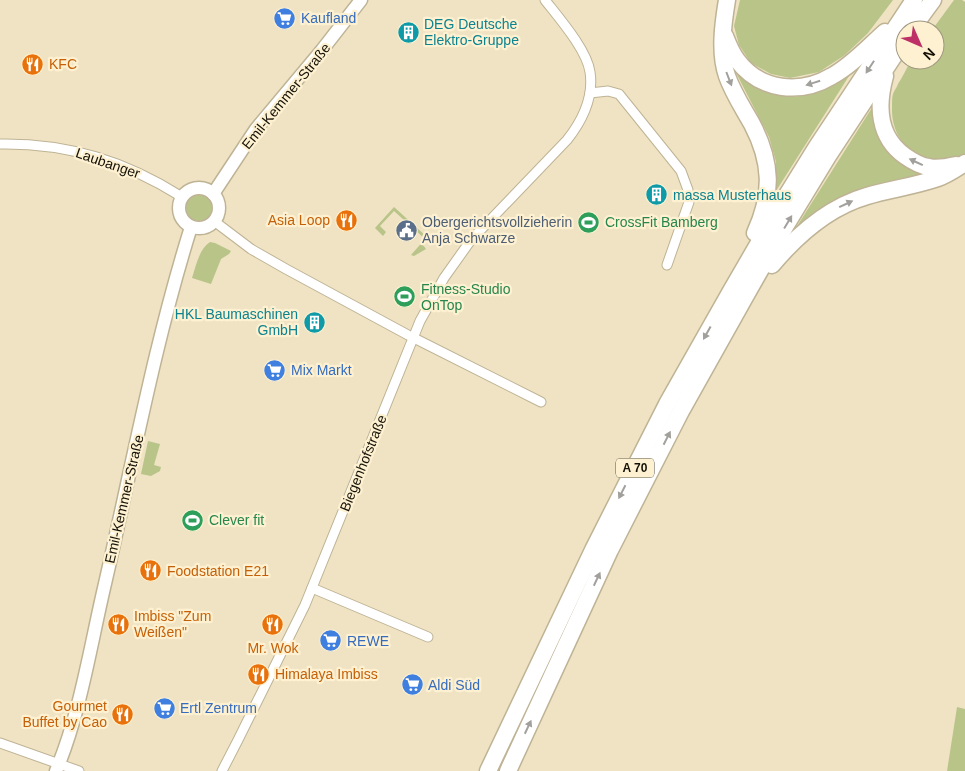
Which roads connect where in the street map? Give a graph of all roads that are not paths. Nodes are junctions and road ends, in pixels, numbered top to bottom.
1 (361, 0) edge
2 (545, 0) edge
3 (727, 0) edge
4 (933, 0) edge
5 (910, 6) edge
6 (918, 20) edge
7 (724, 31) junction
8 (895, 54) edge
9 (888, 64) junction
10 (590, 93) junction
11 (0, 144) edge
12 (964, 164) edge
13 (213, 194) junction
14 (182, 197) junction
15 (214, 221) junction
16 (191, 226) junction
17 (668, 265) dead end
18 (738, 293) junction
19 (414, 338) junction
20 (541, 402) dead end
21 (312, 588) junction
22 (428, 637) dead end
23 (0, 743) edge
24 (57, 768) edge
25 (79, 771) edge
26 (222, 771) edge
27 (488, 771) edge
28 (508, 771) edge

1 - 13 street, Emil-Kemmer-Straße
2 - 10 street, Biegenhofstraße
3 - 7 highway
4 - 6 highway
5 -> 7 highway
5 -> 18 highway, A 70
7 -> 18 highway
8 - 9 highway, A 70
12 -> 9 highway
18 -> 9 highway, A 70
10 - 17 street
10 - 19 street, Biegenhofstraße
11 - 14 street, Laubanger
18 -> 12 highway
13 - 14 street
13 - 15 street
14 - 16 street
15 - 16 street
15 - 19 street
16 - 24 street, Emil-Kemmer-Straße
18 -> 27 highway, A 70
28 -> 18 highway, A 70
19 - 20 street
19 - 21 street, Biegenhofstraße
21 - 22 street
21 - 26 street, Biegenhofstraße
23 - 24 street
24 - 25 street

